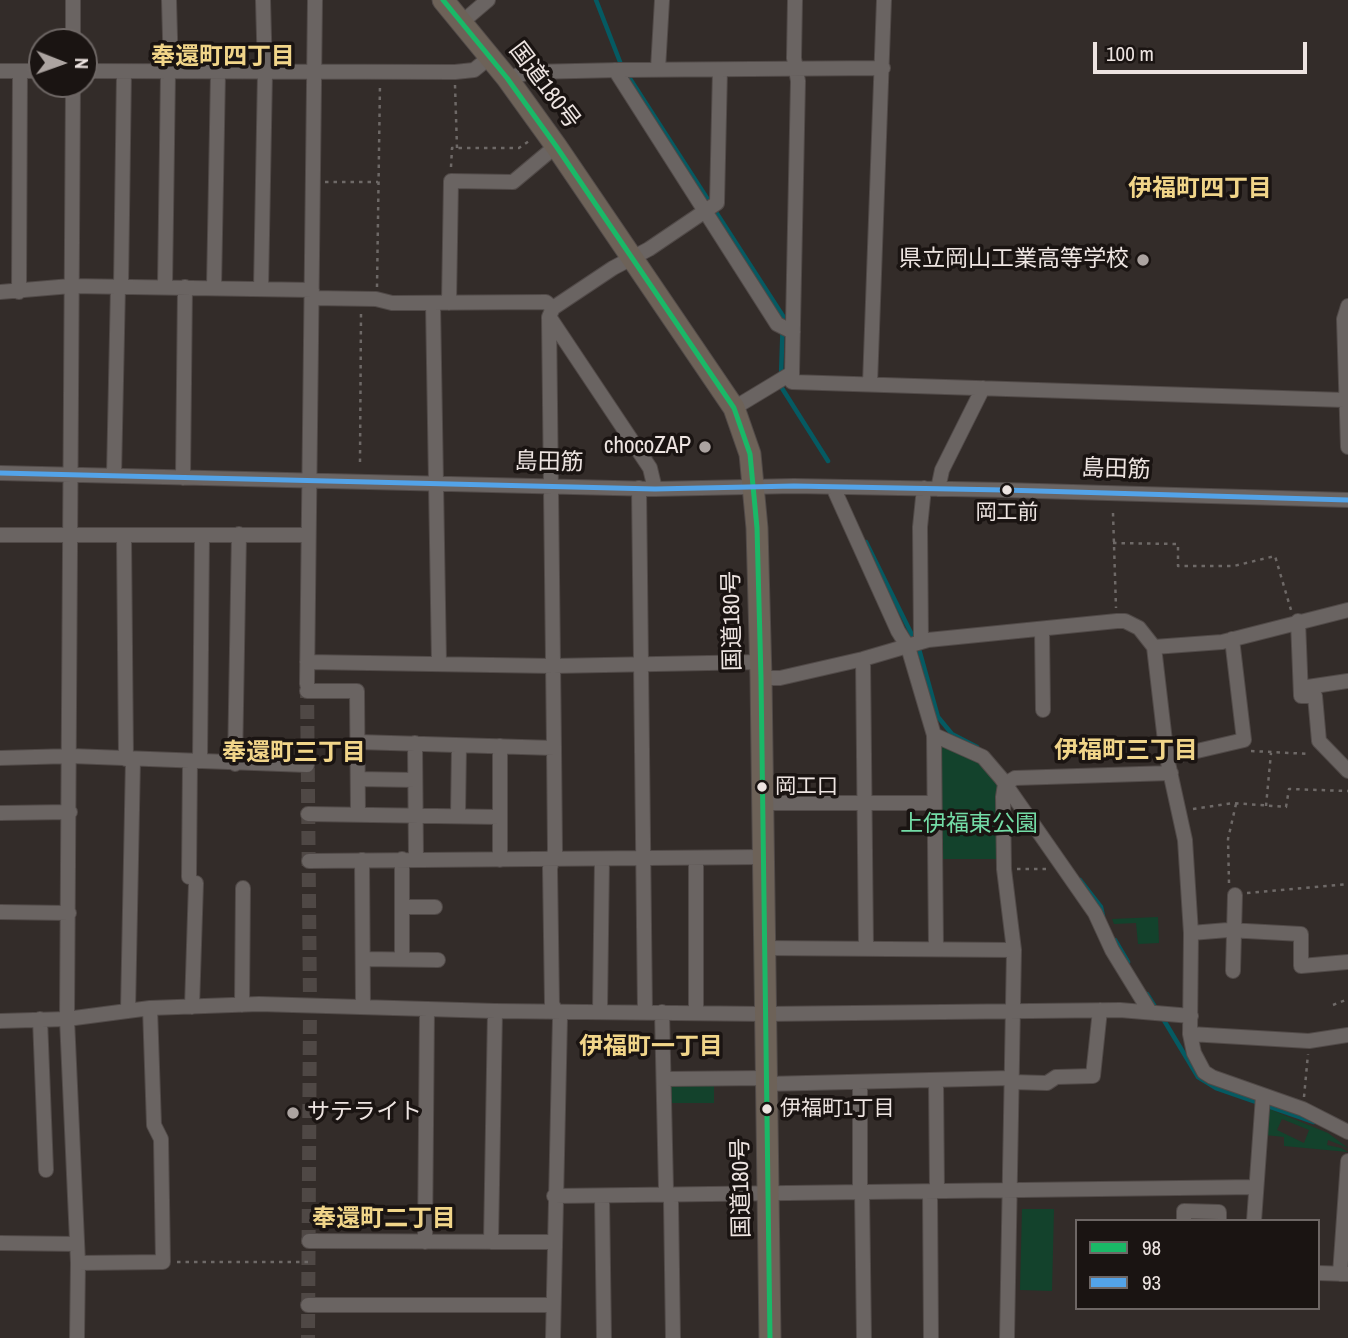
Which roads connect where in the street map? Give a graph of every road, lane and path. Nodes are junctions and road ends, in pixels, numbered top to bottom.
1 (73, 0) edge
2 (169, 0) edge
3 (263, 0) edge
4 (315, 0) edge
5 (443, 0) edge
6 (488, 0) edge
7 (662, 0) edge
8 (795, 0) edge
9 (884, 0) edge
10 (461, 23) junction
11 (73, 28) edge
12 (490, 57) junction
13 (883, 68) junction
14 (658, 69) junction
15 (795, 69) junction
16 (621, 70) junction
17 (720, 70) junction
18 (0, 71) edge
19 (20, 71) junction
20 (28, 71) edge
21 (98, 71) edge
22 (124, 72) junction
23 (455, 72) junction
24 (169, 73) junction
25 (218, 73) junction
26 (265, 73) junction
27 (380, 73) junction
28 (315, 74) junction
29 (507, 78) junction
30 (73, 98) edge
31 (529, 141) dead end
32 (556, 146) junction
33 (457, 148) junction
34 (451, 181) junction
35 (313, 182) junction
36 (378, 182) junction
37 (710, 208) junction
38 (631, 258) junction
39 (71, 286) junction
40 (120, 286) junction
41 (165, 287) junction
42 (185, 287) junction
43 (214, 288) junction
44 (261, 289) junction
45 (0, 292) edge
46 (19, 292) junction
47 (312, 294) junction
48 (361, 299) junction
49 (376, 299) junction
50 (433, 303) junction
51 (449, 303) junction
52 (1348, 306) edge
53 (551, 312) junction
54 (786, 328) junction
55 (784, 377) junction
56 (870, 384) junction
57 (983, 388) junction
58 (1344, 400) junction
59 (734, 408) junction
60 (1348, 447) edge
61 (360, 463) dead end
62 (0, 473) edge
63 (69, 475) junction
64 (114, 476) junction
65 (183, 478) junction
66 (309, 480) junction
67 (436, 483) junction
68 (550, 486) junction
69 (833, 487) junction
70 (639, 488) junction
71 (754, 488) junction
72 (655, 489) junction
73 (931, 489) junction
74 (1348, 500) edge
75 (1113, 513) dead end
76 (239, 534) junction
77 (0, 535) edge
78 (202, 535) junction
79 (308, 535) junction
80 (69, 536) junction
81 (124, 537) junction
82 (1113, 543) junction
83 (1348, 610) edge
84 (1117, 621) junction
85 (1296, 621) junction
86 (1042, 630) junction
87 (1232, 639) junction
88 (915, 644) junction
89 (1154, 646) junction
90 (863, 659) junction
91 (307, 662) junction
92 (439, 663) junction
93 (642, 665) junction
94 (553, 666) junction
95 (760, 670) junction
96 (1348, 681) edge
97 (1301, 688) junction
98 (1043, 710) dead end
99 (934, 735) junction
100 (358, 742) junction
101 (415, 743) junction
102 (1239, 743) junction
103 (458, 746) junction
104 (500, 747) junction
105 (555, 748) junction
106 (1325, 748) junction
107 (1271, 753) junction
108 (71, 756) junction
109 (0, 758) edge
110 (1167, 758) junction
111 (130, 759) junction
112 (195, 761) junction
113 (235, 764) junction
114 (307, 765) dead end
115 (1348, 771) edge
116 (1171, 773) junction
117 (358, 779) junction
118 (415, 780) junction
119 (1010, 781) junction
120 (1348, 791) edge
121 (865, 802) junction
122 (761, 803) junction
123 (934, 803) junction
124 (1236, 804) junction
125 (1266, 806) junction
126 (70, 812) junction
127 (0, 813) edge
128 (1180, 813) junction
129 (308, 814) dead end
130 (358, 814) junction
131 (415, 816) junction
132 (458, 816) junction
133 (499, 817) junction
134 (762, 857) junction
135 (696, 858) junction
136 (409, 859) junction
137 (552, 859) junction
138 (601, 859) junction
139 (645, 859) junction
140 (362, 860) junction
141 (500, 860) junction
142 (309, 861) dead end
143 (1063, 868) junction
144 (1004, 869) junction
145 (1348, 884) edge
146 (243, 888) dead end
147 (1235, 895) junction
148 (402, 907) junction
149 (435, 907) dead end
150 (0, 912) edge
151 (69, 913) junction
152 (1231, 930) junction
153 (1191, 933) junction
154 (866, 947) junction
155 (763, 948) junction
156 (936, 949) junction
157 (1014, 950) junction
158 (363, 959) junction
159 (402, 959) junction
160 (438, 960) dead end
161 (1348, 962) edge
162 (1233, 971) dead end
163 (1348, 999) edge
164 (242, 1004) junction
165 (1333, 1005) dead end
166 (363, 1006) junction
167 (192, 1007) junction
168 (150, 1008) junction
169 (427, 1009) junction
170 (1012, 1009) junction
171 (1100, 1010) junction
172 (128, 1011) junction
173 (495, 1011) junction
174 (556, 1011) junction
175 (600, 1011) junction
176 (645, 1012) junction
177 (662, 1012) junction
178 (696, 1013) junction
179 (765, 1014) junction
180 (1158, 1014) junction
181 (1191, 1016) junction
182 (67, 1018) junction
183 (40, 1019) junction
184 (0, 1021) edge
185 (1190, 1034) junction
186 (1348, 1035) edge
187 (1309, 1041) junction
188 (664, 1079) junction
189 (936, 1080) junction
190 (1011, 1080) junction
191 (766, 1081) junction
192 (860, 1083) junction
193 (1262, 1101) junction
194 (1303, 1109) junction
195 (1348, 1132) edge
196 (1348, 1161) edge
197 (46, 1170) dead end
198 (1208, 1187) junction
199 (1256, 1187) junction
200 (1009, 1190) junction
201 (934, 1191) junction
202 (861, 1192) junction
203 (768, 1193) junction
204 (554, 1196) junction
205 (601, 1196) junction
206 (669, 1196) junction
207 (1213, 1216) edge
208 (1184, 1219) edge
209 (1254, 1219) edge
210 (309, 1241) dead end
211 (425, 1242) junction
212 (491, 1242) junction
213 (553, 1242) junction
214 (0, 1243) edge
215 (77, 1244) junction
216 (163, 1262) junction
217 (308, 1262) dead end
218 (78, 1263) junction
219 (1320, 1273) edge
220 (1344, 1274) edge
221 (308, 1305) dead end
222 (552, 1305) junction
223 (77, 1338) edge
224 (553, 1338) edge
225 (604, 1338) edge
226 (673, 1338) edge
227 (770, 1338) edge
228 (864, 1338) edge
229 (931, 1338) edge
230 (1007, 1338) edge

1 - 11 street
2 - 24 street
3 - 26 street
4 - 28 street
5 - 10 highway, 国道180号
6 - 10 street
7 - 14 street
8 - 15 street
9 - 13 street
10 - 12 highway, 国道180号
12 - 23 street
12 - 29 highway, 国道180号
13 - 15 street
13 - 56 street
14 - 16 street
14 - 17 street
15 - 17 street
15 - 54 street
16 - 29 street
16 - 37 street
17 - 37 street
18 - 19 street
19 - 20 street
19 - 46 street
21 - 22 street
22 - 24 street
22 - 40 street
23 - 27 street
23 - 33 path
24 - 25 street
24 - 41 street
25 - 26 street
25 - 43 street
26 - 28 street
26 - 44 street
27 - 28 street
27 - 36 path
28 - 35 street
29 - 32 highway, 国道180号
30 - 39 street
31 - 33 path
32 - 34 street
32 - 38 highway, 国道180号
33 - 34 path
34 - 51 street
35 - 36 path
35 - 47 street
36 - 49 path
37 - 38 street
37 - 54 street
38 - 53 street
38 - 59 highway, 国道180号
39 - 40 street
39 - 46 street
39 - 63 street
40 - 41 street
40 - 64 street
41 - 42 street
42 - 43 street
42 - 65 street
43 - 44 street
44 - 47 street
45 - 46 street
47 - 48 street
47 - 66 street
48 - 49 street
48 - 61 path
49 - 50 street
50 - 51 street
50 - 67 street
51 - 53 street
52 - 58 street
53 - 68 street
53 - 72 street
54 - 55 street
55 - 56 street
55 - 59 street
56 - 57 street
57 - 58 street
57 - 73 street
58 - 60 street
59 - 71 highway, 国道180号
62 - 63 street, 島田筋
63 - 64 street, 島田筋
63 - 80 street
64 - 65 street, 島田筋
65 - 66 street, 島田筋
66 - 67 street, 島田筋
66 - 79 street
67 - 68 street, 島田筋
67 - 92 street
68 - 70 street, 島田筋
68 - 94 street
69 - 71 street, 島田筋
69 - 73 street, 島田筋
69 - 88 street
70 - 72 street, 島田筋
70 - 93 street
71 - 72 street, 島田筋
71 - 95 highway, 国道180号
73 - 74 street, 島田筋
73 - 88 street
75 - 82 path
76 - 78 street
76 - 79 street
76 - 113 street
77 - 80 street
78 - 81 street
78 - 112 street
79 - 91 street
80 - 81 street
80 - 108 street
81 - 111 street
82 - 84 path
82 - 85 path
83 - 85 street
84 - 86 street
84 - 89 street
85 - 87 street
85 - 97 street
86 - 88 street
86 - 98 street
87 - 89 street
87 - 102 street
88 - 90 street
88 - 99 street
89 - 110 street
90 - 95 street
90 - 121 street
91 - 92 street
91 - 100 street
92 - 94 street
93 - 94 street
93 - 95 street
93 - 139 street
94 - 105 street
95 - 122 highway, 国道180号
96 - 97 street
97 - 106 street
99 - 119 street
99 - 123 street
100 - 101 street
100 - 117 street
101 - 103 street
101 - 118 street
102 - 107 path
102 - 110 street
103 - 104 street
103 - 132 street
104 - 105 street
104 - 133 street
105 - 137 street
106 - 107 path
106 - 115 street
107 - 125 path
108 - 109 street
108 - 111 street
108 - 126 street
110 - 116 street
111 - 112 street
111 - 172 street
112 - 113 street
112 - 167 street
113 - 114 street
116 - 119 street
116 - 128 street
117 - 118 street
117 - 130 street
118 - 131 street
119 - 143 street
119 - 144 street
120 - 125 path
121 - 122 street
121 - 123 street
121 - 154 street
122 - 134 highway, 国道180号
123 - 156 street
124 - 125 path
124 - 128 path
124 - 147 path
126 - 127 street
126 - 151 street
128 - 153 street
129 - 130 street
130 - 131 street
131 - 132 street
131 - 136 street
132 - 133 street
133 - 141 street
134 - 135 street
134 - 155 highway, 国道180号
135 - 139 street
135 - 178 street
136 - 140 street
136 - 141 street
136 - 148 street
137 - 138 street
137 - 141 street
137 - 174 street
138 - 139 street
138 - 175 street
139 - 176 street
140 - 142 street
140 - 158 street
143 - 144 path
143 - 180 street
144 - 157 street
145 - 147 path
146 - 164 street
147 - 152 street
148 - 149 street
148 - 159 street
150 - 151 street
151 - 182 street
152 - 153 street
152 - 161 street
152 - 162 street
153 - 181 street
154 - 155 street
154 - 156 street
155 - 179 highway, 国道180号
156 - 157 street
157 - 170 street
158 - 159 street
158 - 166 street
159 - 160 street
163 - 165 path
164 - 166 street
164 - 167 street
166 - 169 street
167 - 168 street
168 - 172 street
168 - 216 street
169 - 173 street
169 - 211 street
170 - 171 street
170 - 179 street
170 - 190 street
171 - 180 street
171 - 190 street
172 - 182 street
173 - 174 street
173 - 212 street
174 - 175 street
174 - 204 street
175 - 176 street
176 - 177 street
177 - 178 street
177 - 188 street
178 - 179 street
179 - 191 highway, 国道180号
180 - 181 street
181 - 185 street
182 - 183 street
182 - 215 street
183 - 184 street
183 - 197 street
185 - 187 street
185 - 193 street
186 - 187 street
187 - 194 path
188 - 191 street
188 - 206 street
189 - 190 street
189 - 192 street
189 - 201 street
190 - 200 street
191 - 192 street
191 - 203 highway, 国道180号
192 - 202 street
193 - 194 street
193 - 199 street
194 - 195 street
196 - 220 street
198 - 199 street
198 - 200 street
198 - 207 street
199 - 209 street
200 - 201 street
200 - 230 street
201 - 202 street
201 - 229 street
202 - 203 street
202 - 228 street
203 - 206 street
203 - 227 highway, 国道180号
204 - 205 street
204 - 213 street
205 - 206 street
205 - 225 street
206 - 226 street
207 - 208 street
210 - 211 street
211 - 212 street
212 - 213 street
213 - 222 street
214 - 215 street
215 - 218 street
216 - 217 path
216 - 218 street
218 - 223 street
219 - 220 street
221 - 222 street
222 - 224 street

